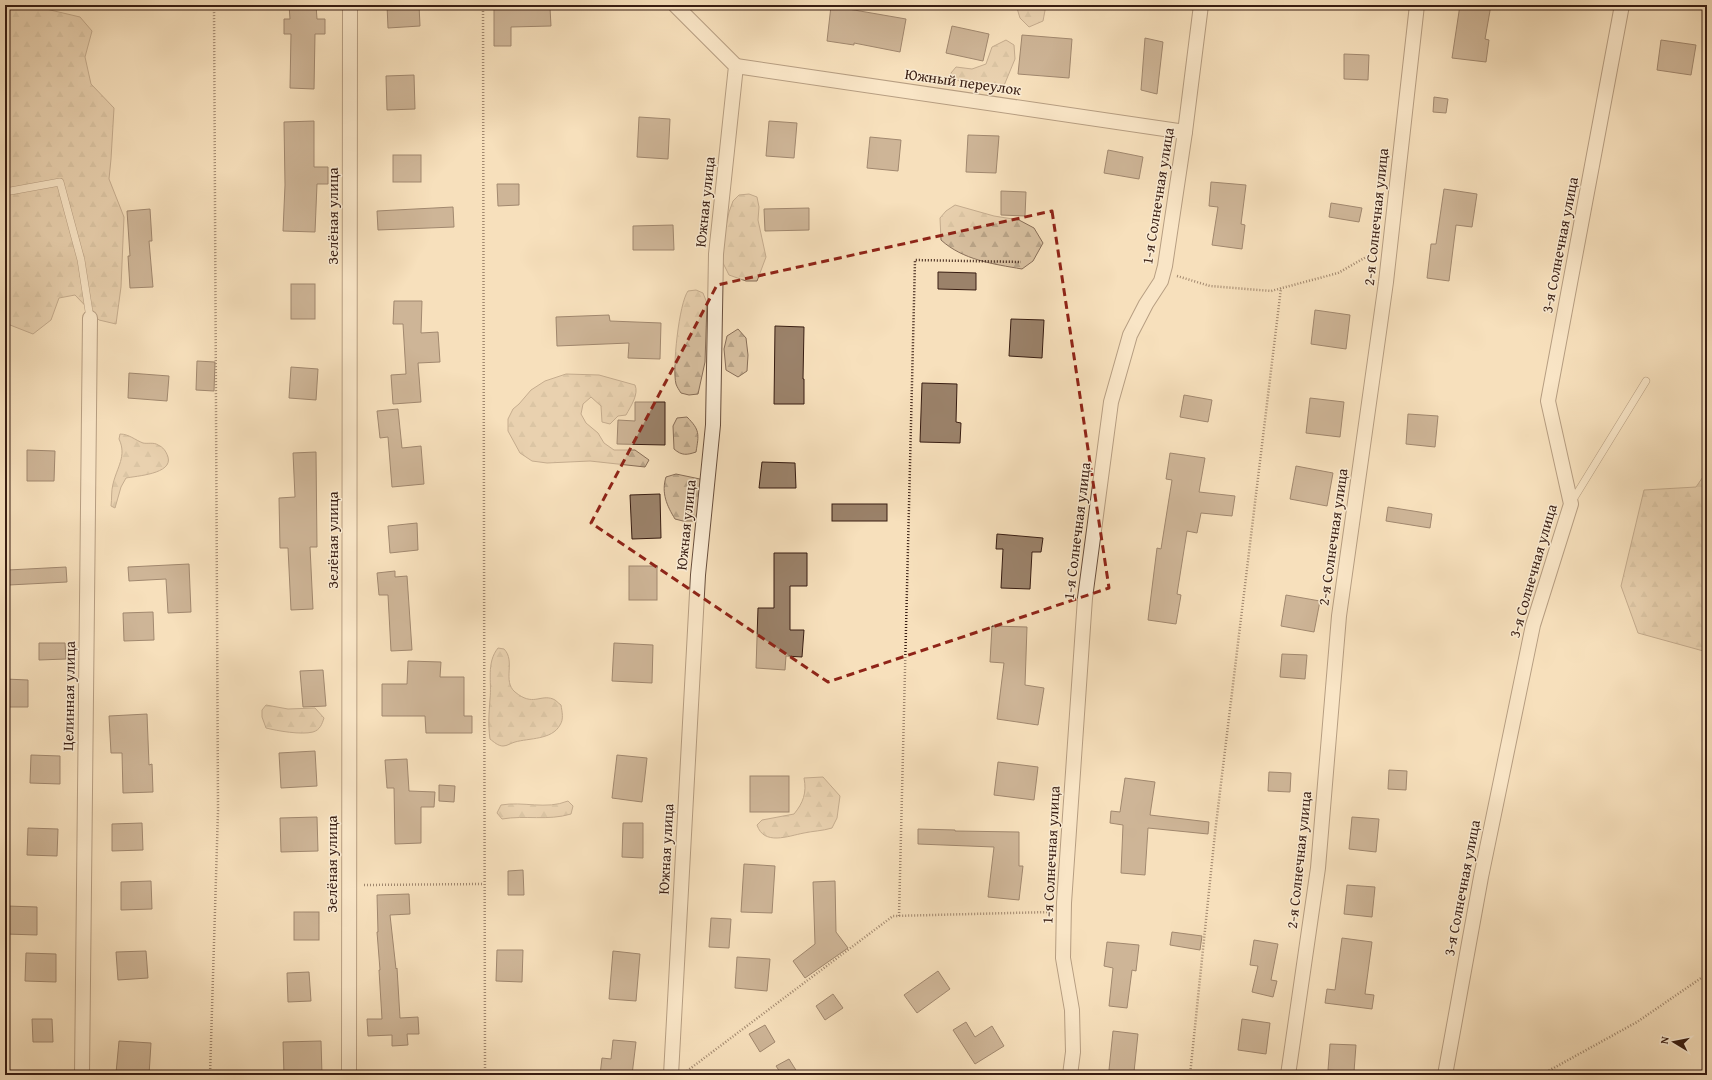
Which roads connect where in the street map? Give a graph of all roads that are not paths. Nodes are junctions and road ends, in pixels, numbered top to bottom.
1 (350, 5) edge
2 (675, 5) edge
3 (1201, 5) edge
4 (1417, 5) edge
5 (1622, 5) edge
6 (736, 66) junction
7 (1185, 132) junction
8 (5, 192) edge
9 (90, 318) joint
10 (1646, 381) dead end
11 (1571, 504) junction
12 (82, 1075) edge
13 (349, 1075) edge
14 (671, 1075) edge
15 (1070, 1075) edge
16 (1288, 1075) edge
17 (1445, 1075) edge

1 - 13 street, Зелёная улица
2 - 6 street
3 - 7 street, 1-я Солнечная улица
4 - 16 street, 2-я Солнечная улица
5 - 11 street, 3-я Солнечная улица
6 - 7 street, Южный переулок
6 - 14 street, Южная улица
7 - 15 street, 1-я Солнечная улица
8 - 9 lane
9 - 12 street, Целинная улица
10 - 11 lane
11 - 17 street, 3-я Солнечная улица

